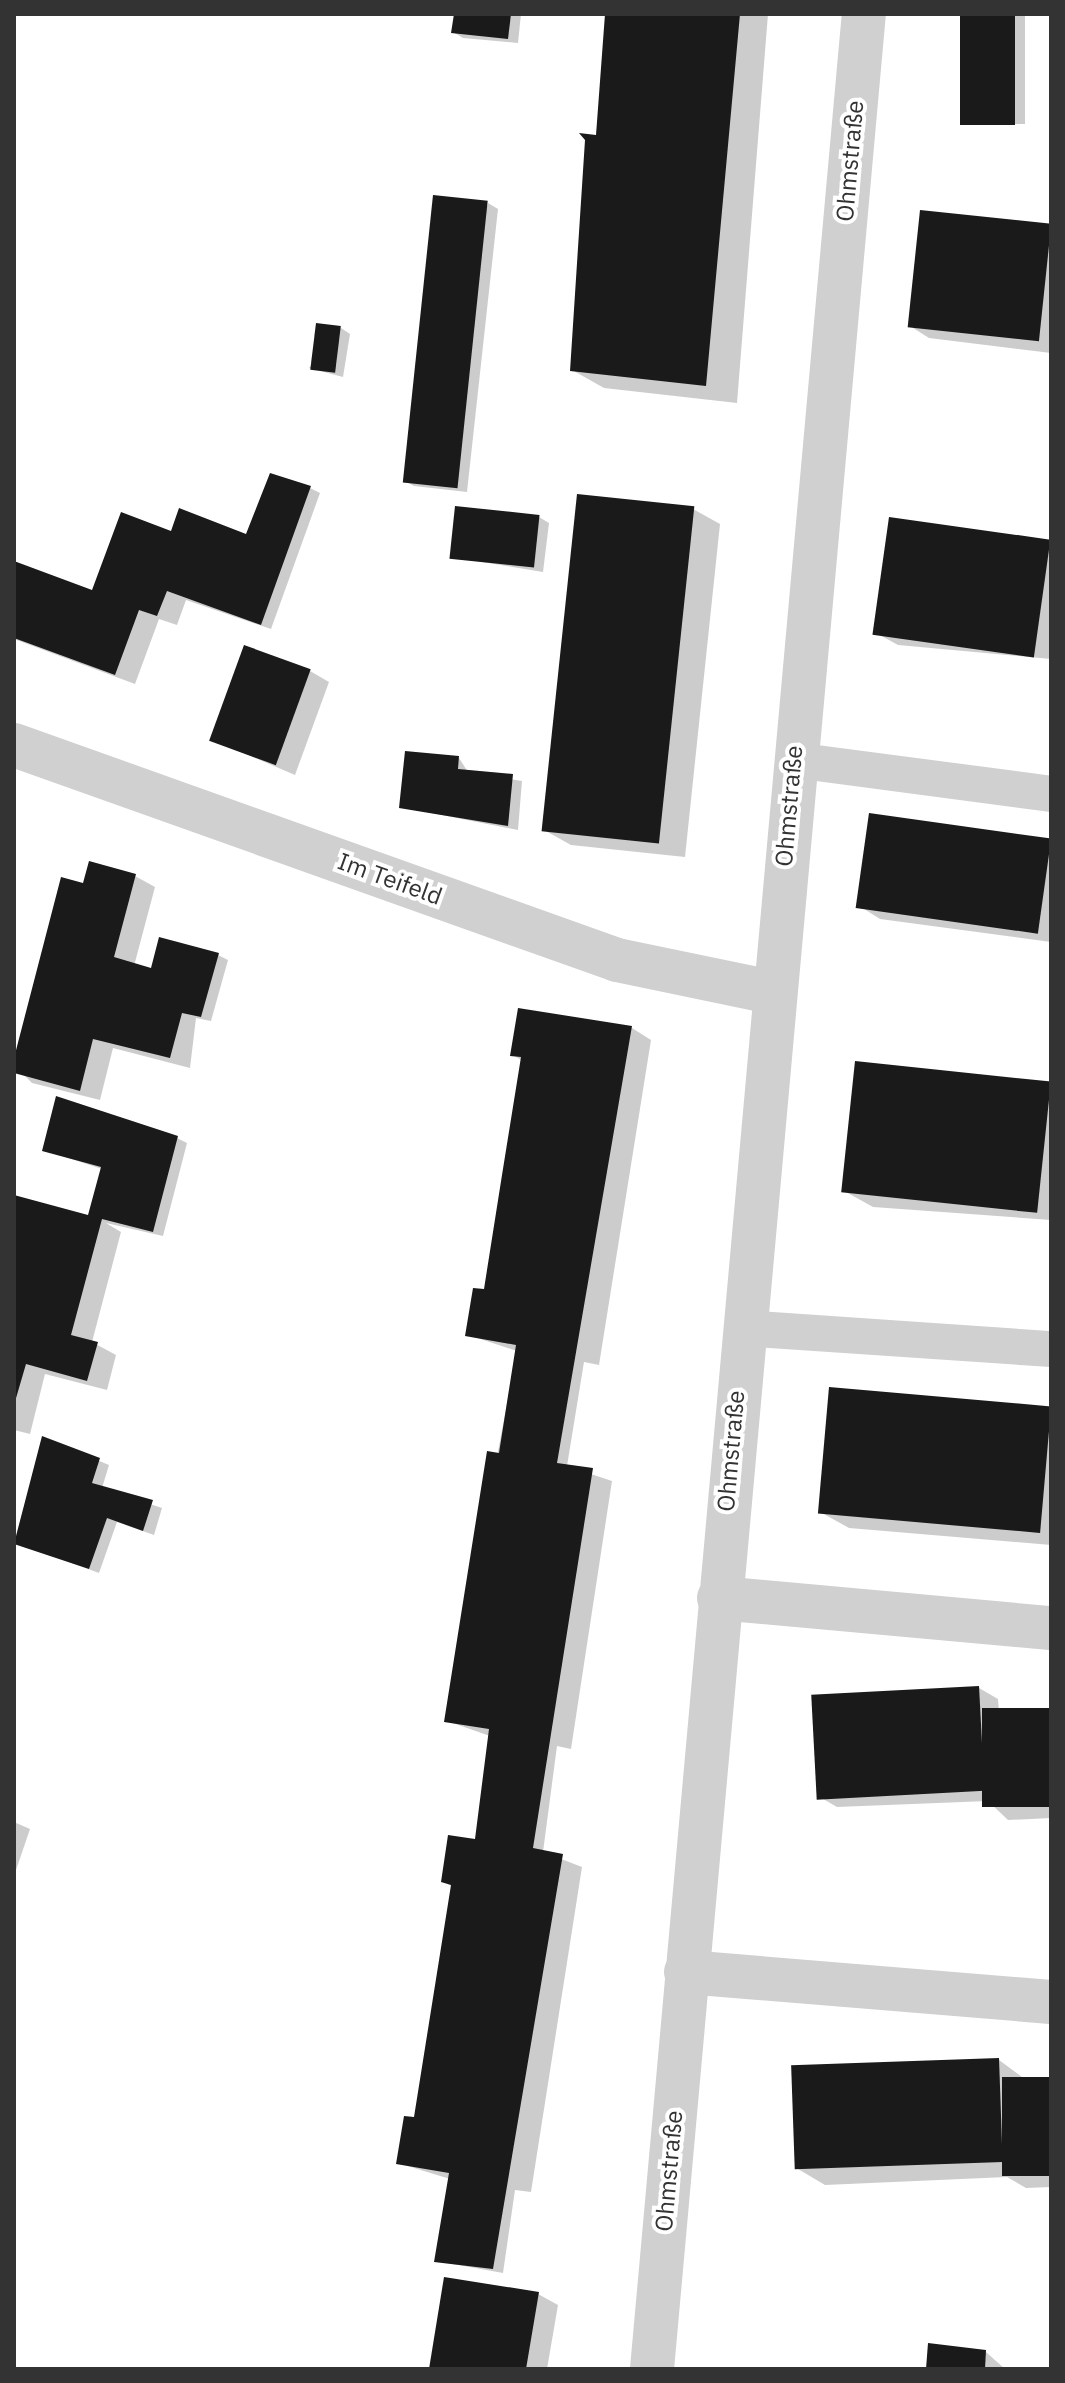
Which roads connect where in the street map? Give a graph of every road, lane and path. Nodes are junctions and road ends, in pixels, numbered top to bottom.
1 (864, 14) edge
2 (14, 745) edge
3 (794, 760) junction
4 (1051, 794) edge
5 (772, 992) junction
6 (742, 1328) junction
7 (1051, 1349) edge
8 (719, 1598) junction
9 (1051, 1628) edge
10 (686, 1972) junction
11 (1051, 2002) edge
12 (652, 2369) edge

1 - 3 street, Ohmstraße
2 - 5 street, Im Teifeld
3 - 4 lane
3 - 5 street, Ohmstraße
5 - 6 street, Ohmstraße
6 - 7 lane
6 - 8 street, Ohmstraße
8 - 9 street
8 - 10 street, Ohmstraße
10 - 11 street
10 - 12 street, Ohmstraße

